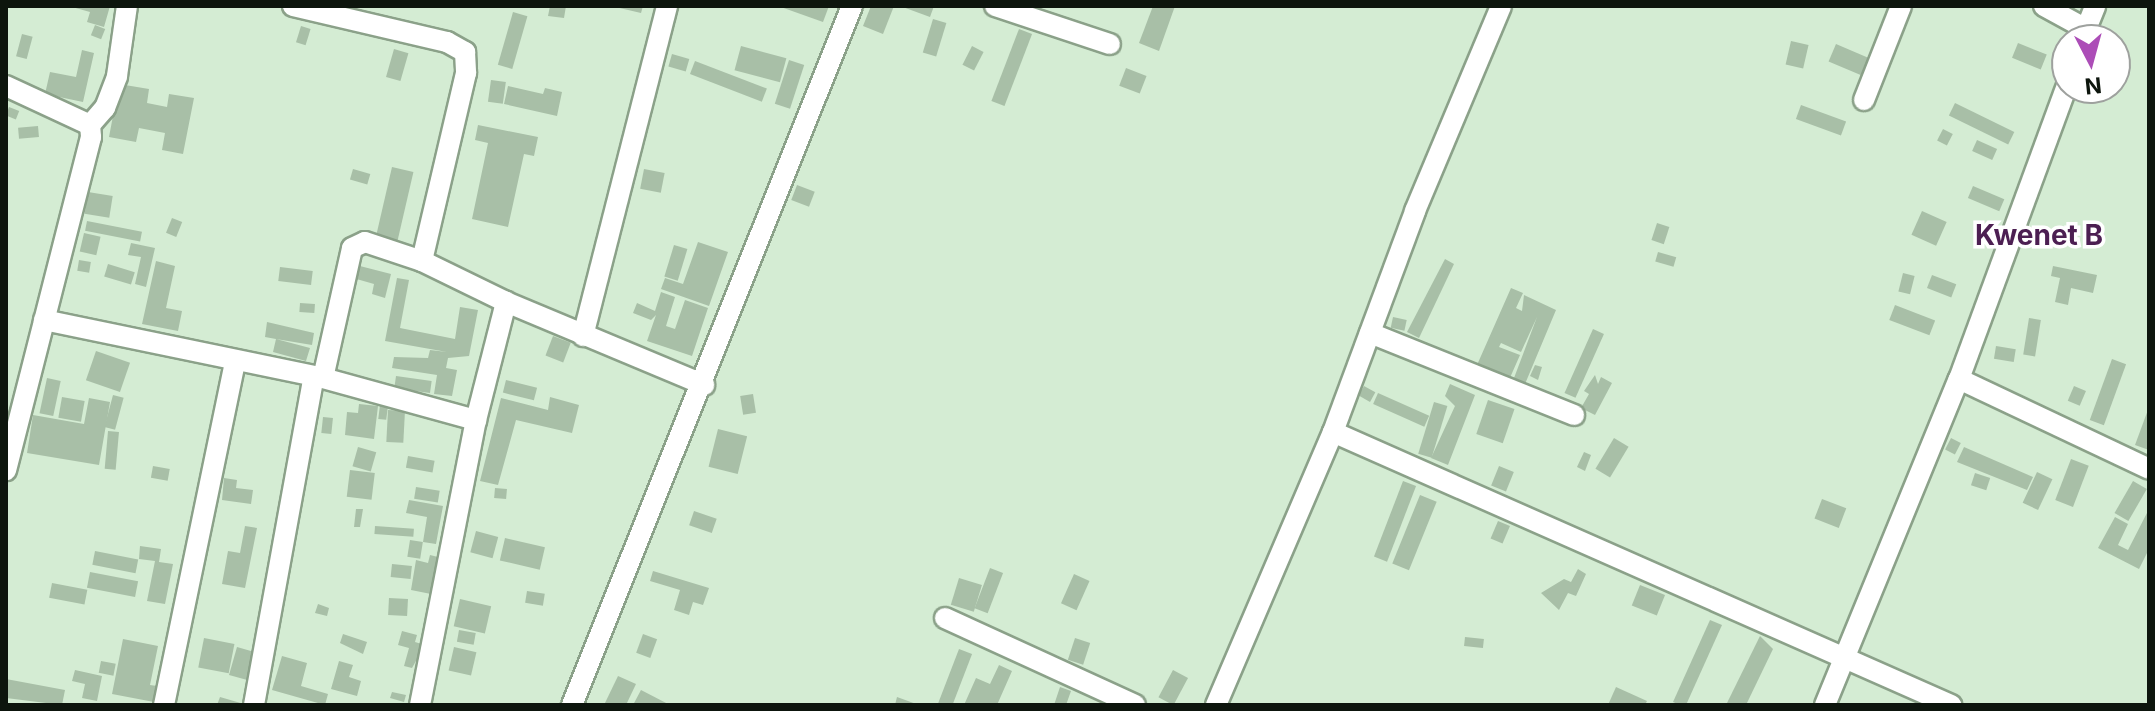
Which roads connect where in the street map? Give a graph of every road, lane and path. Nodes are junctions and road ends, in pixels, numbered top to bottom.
1 (127, 6) edge
2 (293, 6) edge
3 (667, 6) edge
4 (852, 6) edge
5 (995, 6) edge
6 (1501, 6) edge
7 (1901, 6) edge
8 (2044, 6) edge
9 (2070, 24) edge
10 (1110, 44) dead end
11 (6, 86) edge
12 (1864, 100) dead end
13 (2060, 104) edge
14 (90, 125) junction
15 (422, 261) junction
16 (506, 302) junction
17 (44, 320) junction
18 (1370, 333) junction
19 (583, 336) junction
20 (235, 362) junction
21 (318, 377) junction
22 (1959, 379) junction
23 (704, 385) junction
24 (1574, 415) dead end
25 (476, 420) junction
26 (1333, 432) junction
27 (2149, 469) edge
28 (6, 470) edge
29 (945, 618) dead end
30 (1844, 657) junction
31 (164, 705) edge
32 (254, 705) edge
33 (420, 705) edge
34 (572, 705) edge
35 (1135, 705) edge
36 (1216, 705) edge
37 (1825, 705) edge
38 (1951, 705) edge

1 - 14 street
2 - 15 street
3 - 19 street
4 - 23 street
5 - 10 street
6 - 18 street
7 - 12 street
8 - 9 street
11 - 14 street
13 - 22 street
14 - 17 street
15 - 16 street
15 - 21 street
16 - 19 street
16 - 25 street
17 - 20 street
17 - 28 street
18 - 24 street
18 - 26 street
19 - 23 street
20 - 21 street
20 - 31 street
21 - 25 street
21 - 32 street
22 - 27 street
22 - 30 street
23 - 34 street
25 - 33 street
26 - 30 street
26 - 36 street
29 - 35 street
30 - 37 street
30 - 38 street

